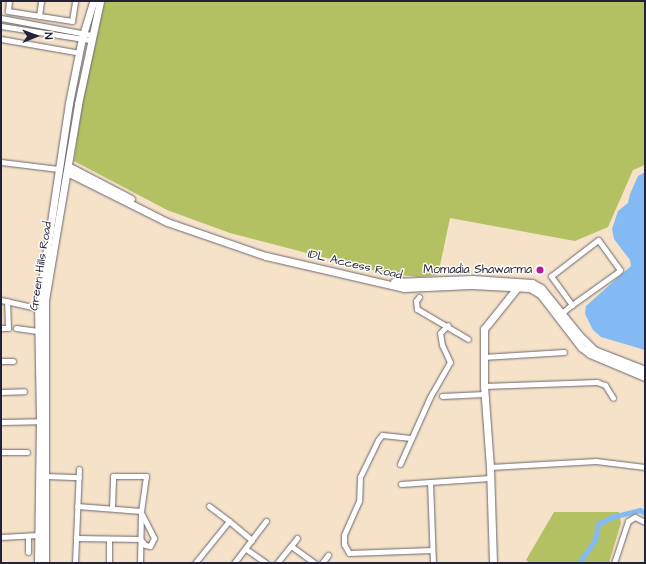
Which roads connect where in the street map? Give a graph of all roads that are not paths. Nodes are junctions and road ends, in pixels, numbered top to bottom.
1 (9, 1) edge
2 (41, 1) edge
3 (75, 1) edge
4 (93, 1) edge
5 (100, 1) edge
6 (39, 16) junction
7 (1, 18) edge
8 (37, 25) junction
9 (1, 26) edge
10 (36, 31) junction
11 (83, 35) junction
12 (91, 38) junction
13 (1, 39) edge
14 (80, 53) junction
15 (1, 162) edge
16 (59, 169) junction
17 (68, 169) junction
18 (521, 284) junction
19 (419, 297) dead end
20 (1, 300) edge
21 (7, 301) junction
22 (572, 305) junction
23 (41, 308) junction
24 (562, 313) junction
25 (448, 326) junction
26 (1, 328) edge
27 (16, 328) dead end
28 (38, 331) junction
29 (468, 339) dead end
30 (564, 352) dead end
31 (483, 357) junction
32 (1, 361) edge
33 (13, 361) dead end
34 (645, 370) edge
35 (645, 376) edge
36 (484, 390) junction
37 (24, 391) dead end
38 (1, 392) edge
39 (442, 396) dead end
40 (613, 398) dead end
41 (40, 421) junction
42 (1, 422) edge
43 (410, 438) junction
44 (1, 452) edge
45 (27, 452) dead end
46 (400, 464) dead end
47 (490, 467) junction
48 (645, 467) edge
49 (79, 469) dead end
50 (46, 476) junction
51 (79, 477) junction
52 (490, 478) junction
53 (430, 482) junction
54 (401, 484) dead end
55 (77, 506) junction
56 (209, 506) dead end
57 (112, 508) junction
58 (141, 510) junction
59 (266, 521) dead end
60 (229, 522) junction
61 (645, 522) edge
62 (38, 535) junction
63 (28, 536) junction
64 (1, 537) edge
65 (76, 538) junction
66 (297, 538) dead end
67 (109, 539) junction
68 (140, 539) junction
69 (252, 540) junction
70 (291, 546) junction
71 (246, 549) junction
72 (432, 550) junction
73 (28, 552) dead end
74 (328, 555) dead end
75 (38, 563) edge
76 (45, 563) edge
77 (75, 563) edge
78 (110, 563) edge
79 (140, 563) edge
80 (195, 563) edge
81 (234, 563) edge
82 (266, 563) edge
83 (277, 563) edge
84 (314, 563) edge
85 (322, 563) edge
86 (433, 563) edge
87 (493, 563) edge
88 (614, 563) edge

1 - 6 street
2 - 6 street
3 - 6 street
4 - 11 street, Green Hills Road
5 - 12 street, Green Hills Road
7 - 8 street
8 - 10 street
8 - 11 street
9 - 10 street
10 - 11 street
11 - 12 street
11 - 14 street, Green Hills Road
12 - 17 street, Green Hills Road
13 - 14 street
14 - 16 street, Green Hills Road
15 - 16 street
16 - 23 street, Green Hills Road
17 - 18 street
17 - 23 street, Green Hills Road
18 - 24 street
18 - 31 street
18 - 35 street
19 - 25 street
20 - 21 street
21 - 23 street
21 - 26 street
22 - 22 street
22 - 24 street
23 - 28 street, Green Hills Road
23 - 50 street, Green Hills Road
24 - 34 street
25 - 29 street
25 - 43 street
27 - 28 street
28 - 41 street, Green Hills Road
30 - 31 street
31 - 36 street
32 - 33 street
36 - 39 street
36 - 40 street
36 - 47 street
37 - 38 street
41 - 42 street
41 - 62 street, Green Hills Road
43 - 46 street
43 - 72 street
44 - 45 street
47 - 48 street
47 - 52 street
49 - 51 street
50 - 51 street
50 - 76 street, Green Hills Road
51 - 55 street
52 - 53 street
52 - 87 street
53 - 54 street
53 - 72 street
55 - 57 street
55 - 65 street
56 - 60 street
57 - 58 street
57 - 58 street
58 - 68 street
58 - 68 street
59 - 69 street
60 - 69 street
60 - 80 street
61 - 88 street
62 - 63 street
62 - 75 street, Green Hills Road
63 - 64 street
63 - 73 street
65 - 67 street
65 - 77 street
66 - 70 street
67 - 68 street
67 - 78 street
68 - 79 street
69 - 71 street
70 - 83 street
70 - 84 street
71 - 81 street
71 - 82 street
72 - 86 street
74 - 85 street

